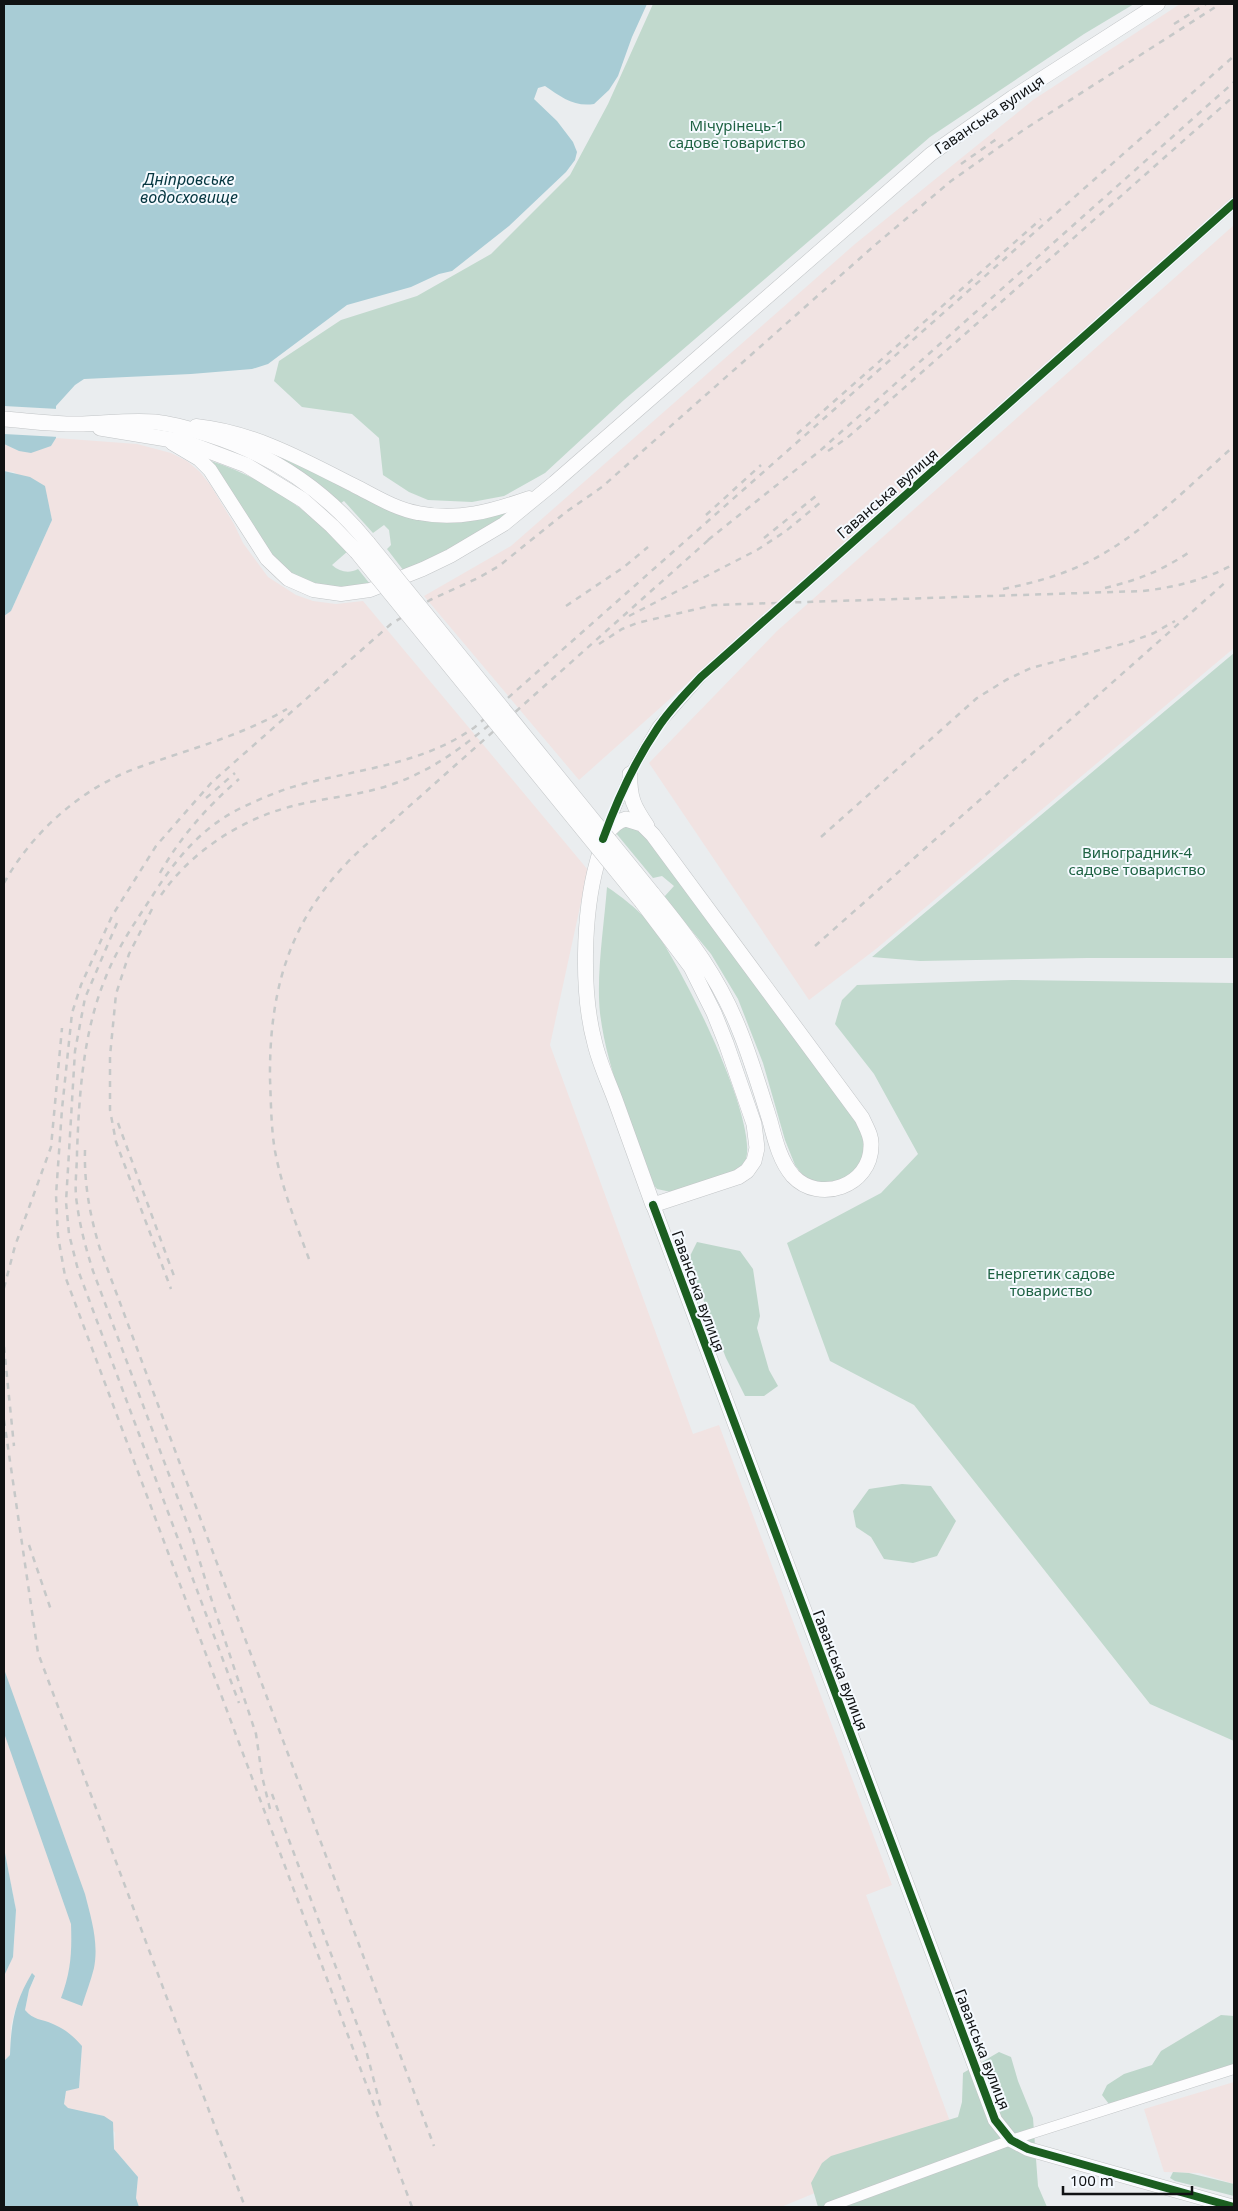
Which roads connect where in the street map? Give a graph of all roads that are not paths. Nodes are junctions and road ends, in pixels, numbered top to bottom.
1 (1158, 4) edge
2 (1234, 203) edge
3 (4, 420) edge
4 (82, 424) junction
5 (181, 426) junction
6 (161, 438) junction
7 (537, 496) junction
8 (362, 548) junction
9 (630, 774) junction
10 (653, 835) junction
11 (603, 839) junction
12 (647, 898) junction
13 (653, 1205) junction
14 (1234, 2069) edge
15 (1011, 2140) junction
16 (829, 2207) edge
17 (1234, 2207) edge

1 - 7 main road, Гаванська вулиця
2 - 9 street, Гаванська вулиця
3 - 4 main road
4 - 5 main road
4 - 6 main road
5 - 7 main road
5 - 8 main road
6 - 7 main road, Гаванська вулиця
6 - 8 main road
8 - 12 main road, bridge
9 - 10 main road
9 - 11 street, Гаванська вулиця
10 - 11 main road
10 - 12 main road
11 - 13 main road, Гаванська вулиця
12 - 13 main road
13 - 15 main road, Гаванська вулиця
14 - 15 street
15 - 16 street
15 - 17 main road

